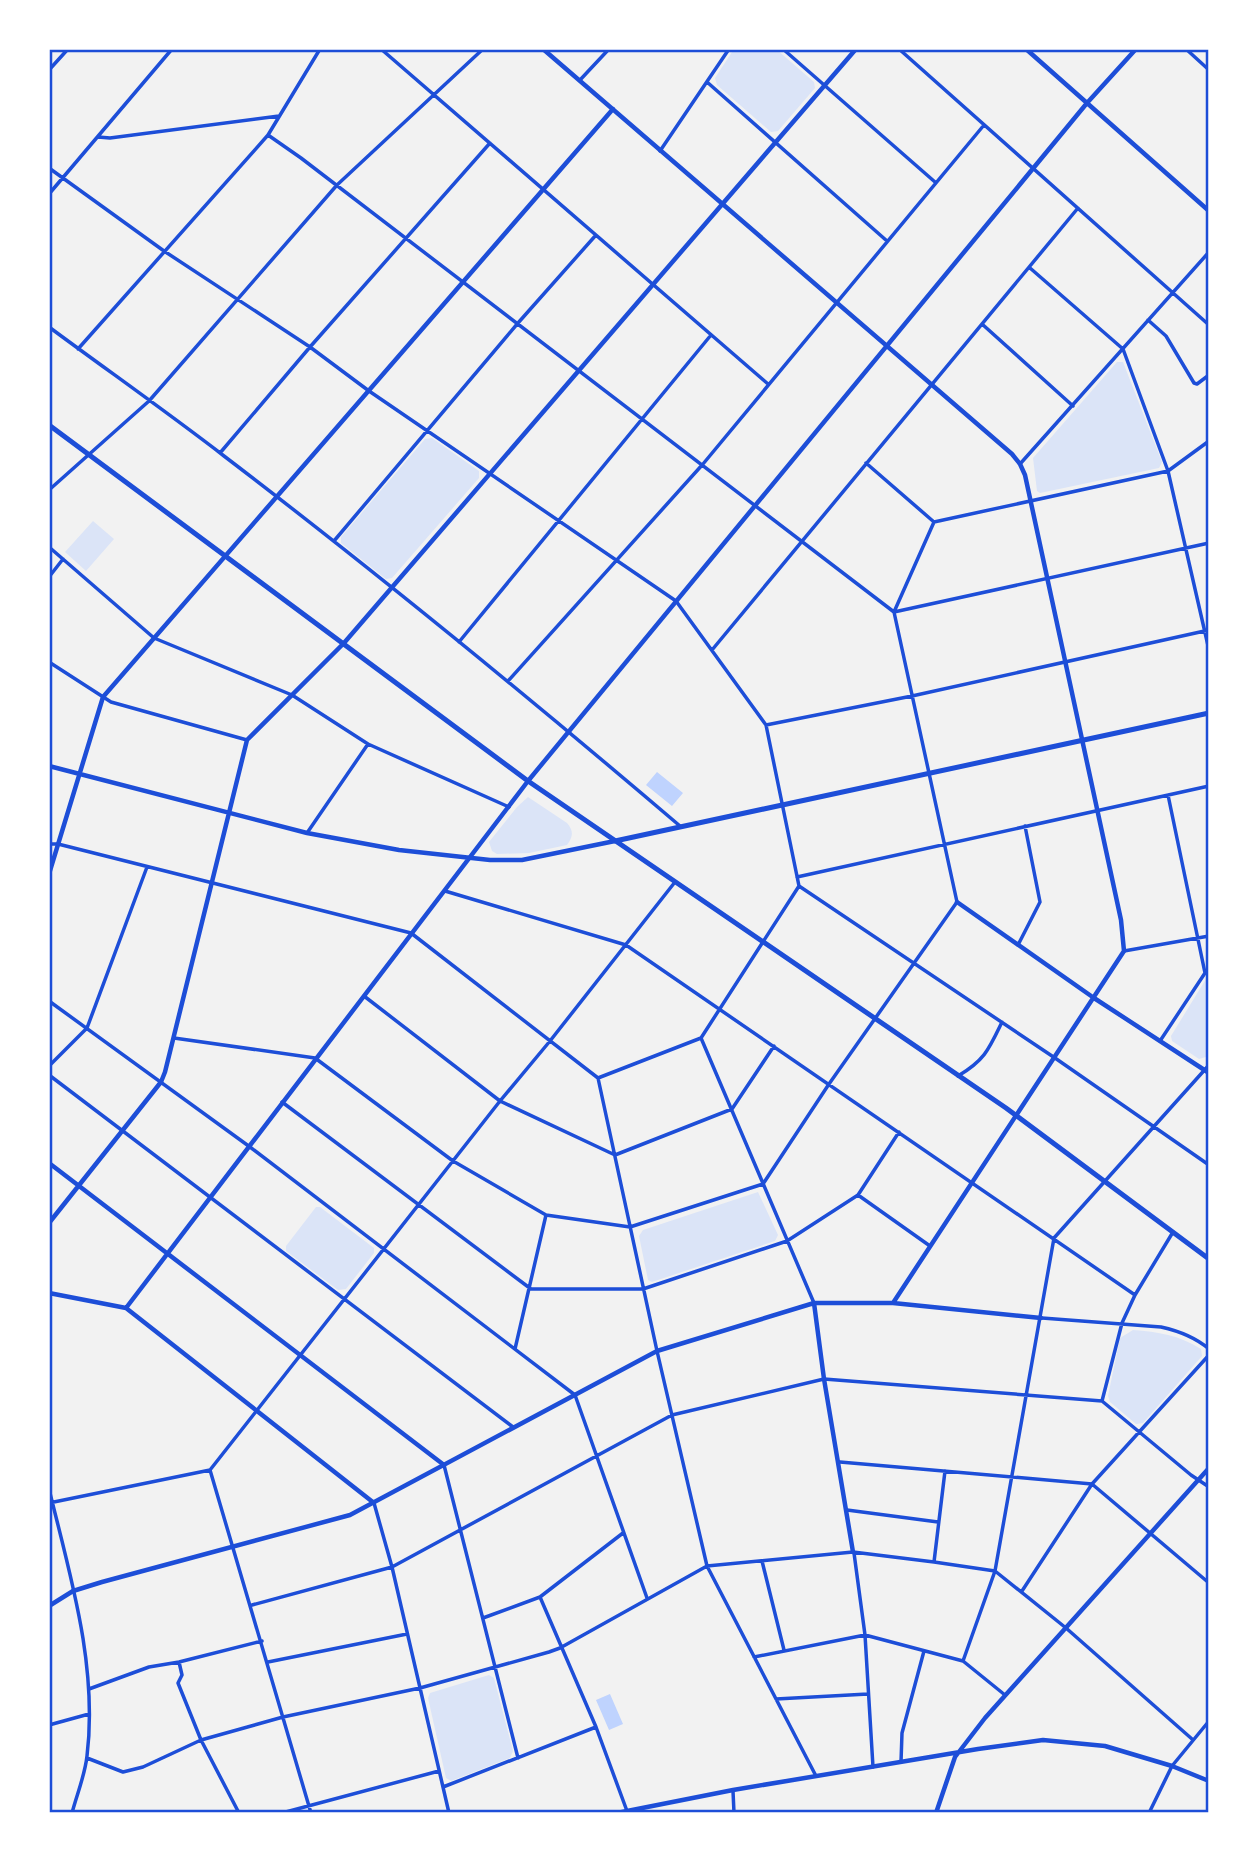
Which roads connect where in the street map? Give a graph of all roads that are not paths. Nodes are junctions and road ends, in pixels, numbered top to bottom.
1 (68, 49) edge
2 (172, 49) edge
3 (320, 49) edge
4 (381, 49) edge
5 (483, 49) edge
6 (543, 49) edge
7 (609, 49) edge
8 (729, 49) edge
9 (783, 49) edge
10 (856, 49) edge
11 (899, 49) edge
12 (1026, 49) edge
13 (1136, 49) edge
14 (1186, 49) edge
15 (1209, 70) edge
16 (49, 71) edge
17 (580, 80) junction
18 (707, 82) junction
19 (825, 86) junction
20 (434, 95) junction
21 (1087, 103) junction
22 (612, 109) junction
23 (279, 116) junction
24 (984, 125) junction
25 (268, 135) junction
26 (98, 137) junction
27 (490, 143) junction
28 (774, 143) junction
29 (660, 151) junction
30 (49, 168) edge
31 (1033, 169) junction
32 (63, 178) junction
33 (935, 182) junction
34 (337, 185) junction
35 (543, 189) junction
36 (49, 194) edge
37 (722, 203) junction
38 (1077, 208) junction
39 (1209, 211) edge
40 (596, 235) junction
41 (406, 238) junction
42 (887, 241) junction
43 (164, 251) junction
44 (1209, 252) edge
45 (1030, 268) junction
46 (464, 283) junction
47 (653, 284) junction
48 (1173, 292) junction
49 (238, 299) junction
50 (835, 302) junction
51 (1148, 320) junction
52 (518, 323) junction
53 (982, 324) junction
54 (1209, 325) edge
55 (49, 327) edge
56 (712, 334) junction
57 (886, 346) junction
58 (310, 347) junction
59 (78, 349) junction
60 (1123, 349) junction
61 (578, 372) junction
62 (1209, 375) edge
63 (768, 384) junction
64 (931, 385) junction
65 (369, 391) junction
66 (149, 401) junction
67 (1073, 406) junction
68 (641, 419) junction
69 (49, 425) edge
70 (428, 430) junction
71 (1209, 441) edge
72 (220, 453) junction
73 (89, 454) junction
74 (866, 463) junction
75 (703, 464) junction
76 (1020, 464) junction
77 (1168, 471) junction
78 (490, 474) junction
79 (49, 490) edge
80 (277, 497) junction
81 (1031, 501) junction
82 (754, 505) junction
83 (560, 520) junction
84 (934, 522) junction
85 (334, 541) junction
86 (802, 541) junction
87 (1209, 543) edge
88 (49, 547) edge
89 (1186, 548) junction
90 (226, 557) junction
91 (63, 559) junction
92 (617, 559) junction
93 (49, 577) edge
94 (1047, 579) junction
95 (390, 587) junction
96 (676, 601) junction
97 (894, 612) junction
98 (1207, 631) edge
99 (154, 638) junction
100 (459, 642) junction
101 (344, 643) junction
102 (712, 650) junction
103 (1209, 650) edge
104 (49, 662) edge
105 (1064, 662) junction
106 (508, 681) junction
107 (292, 695) junction
108 (912, 696) junction
109 (103, 698) junction
110 (1209, 713) edge
111 (766, 725) junction
112 (568, 731) junction
113 (247, 740) junction
114 (1082, 740) junction
115 (368, 744) junction
116 (49, 766) edge
117 (929, 773) junction
118 (79, 774) junction
119 (528, 780) junction
120 (1209, 786) edge
121 (1168, 795) junction
122 (783, 805) junction
123 (509, 807) junction
124 (1097, 811) junction
125 (230, 813) junction
126 (680, 827) junction
127 (1025, 827) junction
128 (307, 833) junction
129 (615, 841) junction
130 (49, 844) edge
131 (58, 844) junction
132 (944, 844) junction
133 (469, 858) junction
134 (147, 867) junction
135 (49, 874) edge
136 (797, 877) junction
137 (213, 882) junction
138 (675, 882) junction
139 (799, 886) junction
140 (443, 890) junction
141 (957, 902) junction
142 (411, 933) junction
143 (1209, 936) edge
144 (1197, 938) junction
145 (764, 943) junction
146 (626, 945) junction
147 (1018, 945) junction
148 (1124, 951) junction
149 (914, 962) junction
150 (364, 996) junction
151 (1094, 998) junction
152 (49, 1001) edge
153 (720, 1009) junction
154 (875, 1019) junction
155 (1003, 1023) junction
156 (87, 1028) junction
157 (174, 1038) junction
158 (701, 1038) junction
159 (550, 1041) junction
160 (1160, 1041) junction
161 (774, 1046) junction
162 (315, 1058) junction
163 (1055, 1058) junction
164 (1209, 1065) edge
165 (49, 1066) edge
166 (1207, 1072) edge
167 (49, 1075) edge
168 (958, 1076) junction
169 (598, 1078) junction
170 (161, 1082) junction
171 (829, 1084) junction
172 (500, 1101) junction
173 (282, 1102) junction
174 (732, 1109) junction
175 (1016, 1115) junction
176 (1153, 1127) junction
177 (122, 1130) junction
178 (899, 1132) junction
179 (250, 1147) junction
180 (615, 1155) junction
181 (453, 1161) junction
182 (49, 1163) edge
183 (1209, 1165) edge
184 (972, 1181) junction
185 (1105, 1181) junction
186 (763, 1184) junction
187 (78, 1185) junction
188 (858, 1195) junction
189 (211, 1198) junction
190 (419, 1204) junction
191 (546, 1215) junction
192 (49, 1223) edge
193 (630, 1227) junction
194 (1173, 1232) junction
195 (1054, 1238) junction
196 (787, 1241) junction
197 (930, 1246) junction
198 (383, 1248) junction
199 (166, 1254) junction
200 (1209, 1259) edge
201 (531, 1289) junction
202 (643, 1289) junction
203 (49, 1293) edge
204 (1135, 1295) junction
205 (344, 1299) junction
206 (814, 1303) junction
207 (893, 1303) junction
208 (127, 1308) junction
209 (1041, 1318) junction
210 (1122, 1323) junction
211 (515, 1349) junction
212 (1209, 1349) edge
213 (657, 1351) junction
214 (300, 1355) junction
215 (1209, 1355) edge
216 (824, 1379) junction
217 (1025, 1394) junction
218 (575, 1395) junction
219 (1102, 1401) junction
220 (256, 1411) junction
221 (672, 1415) junction
222 (514, 1428) junction
223 (1140, 1432) junction
224 (596, 1457) junction
225 (840, 1462) junction
226 (443, 1465) junction
227 (1209, 1468) edge
228 (211, 1470) junction
229 (945, 1471) junction
230 (1011, 1477) junction
231 (1198, 1480) junction
232 (1092, 1484) junction
233 (1209, 1487) edge
234 (49, 1489) edge
235 (51, 1503) edge
236 (374, 1503) junction
237 (847, 1510) junction
238 (939, 1522) junction
239 (460, 1530) junction
240 (623, 1533) junction
241 (1151, 1533) junction
242 (233, 1548) junction
243 (853, 1552) junction
244 (762, 1561) junction
245 (934, 1562) junction
246 (707, 1566) junction
247 (392, 1567) junction
248 (995, 1571) junction
249 (1209, 1583) edge
250 (73, 1591) junction
251 (1022, 1591) junction
252 (540, 1597) junction
253 (647, 1598) junction
254 (252, 1605) junction
255 (49, 1606) edge
256 (483, 1618) junction
257 (1066, 1628) junction
258 (407, 1634) junction
259 (865, 1635) junction
260 (262, 1641) junction
261 (560, 1648) junction
262 (784, 1650) junction
263 (924, 1651) junction
264 (754, 1657) junction
265 (964, 1661) junction
266 (179, 1662) junction
267 (268, 1662) junction
268 (496, 1668) junction
269 (420, 1688) junction
270 (88, 1689) junction
271 (869, 1693) junction
272 (1006, 1695) junction
273 (776, 1699) junction
274 (89, 1714) junction
275 (283, 1717) junction
276 (1209, 1721) edge
277 (49, 1725) edge
278 (596, 1727) junction
279 (201, 1740) junction
280 (1192, 1740) junction
281 (960, 1752) junction
282 (87, 1758) junction
283 (518, 1758) junction
284 (901, 1762) junction
285 (1172, 1766) junction
286 (873, 1767) junction
287 (440, 1771) junction
288 (816, 1776) junction
289 (1209, 1781) edge
290 (443, 1787) junction
291 (733, 1790) junction
292 (309, 1807) junction
293 (626, 1811) junction
294 (72, 1813) edge
295 (239, 1813) edge
296 (282, 1813) edge
297 (311, 1813) edge
298 (449, 1813) edge
299 (617, 1813) edge
300 (734, 1813) edge
301 (936, 1813) edge
302 (1149, 1813) edge

1 - 16 street
2 - 26 street
3 - 23 street
4 - 20 street
5 - 20 street
6 - 17 street
7 - 17 street
8 - 18 street
9 - 19 street
10 - 19 street
11 - 24 street
12 - 21 street
13 - 21 street
14 - 15 street
17 - 22 street
18 - 28 street
18 - 29 street
19 - 28 street
19 - 33 street
20 - 27 street
20 - 34 street
21 - 31 street
21 - 39 street
22 - 29 street
22 - 35 street
23 - 25 street
23 - 26 street
24 - 31 street
24 - 33 street
25 - 34 street
25 - 43 street
26 - 32 street
27 - 35 street
27 - 41 street
28 - 37 street
28 - 42 street
29 - 37 street
30 - 32 street
31 - 38 street
31 - 57 street
32 - 36 street
32 - 43 street
33 - 42 street
34 - 41 street
34 - 49 street
35 - 40 street
35 - 46 street
37 - 47 street
37 - 50 street
38 - 45 street
38 - 48 street
40 - 47 street
40 - 52 street
41 - 46 street
41 - 58 street
42 - 50 street
43 - 49 street
43 - 59 street
44 - 48 street
45 - 53 street
45 - 60 street
46 - 52 street
46 - 65 street
47 - 56 street
47 - 61 street
48 - 51 street
48 - 54 street
49 - 58 street
49 - 66 street
50 - 57 street
50 - 63 street
51 - 60 street
51 - 62 street
52 - 61 street
52 - 70 street
53 - 64 street
53 - 67 street
55 - 59 street
56 - 63 street
56 - 68 street
57 - 64 street
57 - 82 street
58 - 65 street
58 - 72 street
59 - 66 street
60 - 67 street
60 - 77 street
61 - 68 street
61 - 78 street
63 - 75 street
64 - 74 street
64 - 76 street
65 - 70 street
65 - 80 street
66 - 72 street
66 - 73 street
67 - 76 street
68 - 75 street
68 - 83 street
69 - 73 main road
70 - 78 street
70 - 85 street
71 - 77 street
72 - 80 street
73 - 79 street
73 - 90 main road
74 - 84 street
74 - 86 street
75 - 82 street
75 - 92 street
76 - 81 street
77 - 81 street
77 - 89 street
78 - 83 street
78 - 95 street
80 - 85 street
80 - 90 street
81 - 84 street
81 - 94 street
82 - 86 street
82 - 96 street
83 - 92 street
83 - 100 street
84 - 97 street
85 - 95 street
86 - 97 street
86 - 102 street
87 - 89 street
88 - 91 street
89 - 94 street
89 - 98 street
90 - 99 street
90 - 101 main road
91 - 93 street
91 - 99 street
92 - 96 street
92 - 106 street
94 - 97 street
94 - 105 street
95 - 100 street
95 - 101 street
96 - 102 street
96 - 112 street
97 - 108 street
98 - 103 street
98 - 105 street
99 - 107 street
99 - 109 street
100 - 106 street
101 - 107 street
101 - 119 main road
102 - 111 street
104 - 109 street
105 - 108 street
105 - 114 street
106 - 112 street
107 - 113 street
107 - 115 street
108 - 111 street
108 - 117 street
109 - 113 street
109 - 118 street
110 - 114 main road
111 - 122 street
112 - 119 street
112 - 126 street
113 - 125 street
114 - 117 main road
114 - 124 street
115 - 123 street
115 - 128 street
116 - 118 street
117 - 122 main road
117 - 132 street
118 - 125 street
118 - 131 street
119 - 123 street
119 - 129 main road
120 - 121 street
121 - 124 street
121 - 144 street
122 - 126 main road
122 - 136 street
123 - 133 street
124 - 127 street
124 - 148 street
125 - 128 street
125 - 137 street
126 - 129 main road
127 - 132 street
127 - 147 street
128 - 133 street
129 - 133 street
129 - 138 main road
130 - 131 street
131 - 134 street
131 - 135 street
132 - 136 street
132 - 141 street
133 - 140 street
134 - 137 street
134 - 156 street
136 - 139 street
137 - 142 street
137 - 157 street
138 - 145 main road
138 - 146 street
139 - 145 street
139 - 149 street
140 - 142 street
140 - 146 street
141 - 147 street
141 - 149 street
142 - 150 street
142 - 159 street
143 - 144 street
144 - 148 street
144 - 160 street
145 - 153 street
145 - 154 main road
146 - 153 street
146 - 159 street
147 - 151 street
148 - 151 street
149 - 154 street
149 - 155 street
150 - 162 street
150 - 172 street
151 - 160 street
151 - 163 street
152 - 156 street
153 - 158 street
153 - 161 street
154 - 168 main road
154 - 171 street
155 - 163 street
155 - 168 street
156 - 165 street
156 - 170 street
157 - 162 street
157 - 170 street
158 - 169 street
158 - 174 street
159 - 169 street
159 - 172 street
160 - 166 street
161 - 171 street
161 - 174 street
162 - 173 street
162 - 181 street
163 - 175 street
163 - 176 street
164 - 166 street
166 - 176 street
167 - 177 street
168 - 175 main road
169 - 180 street
170 - 177 street
170 - 179 street
171 - 178 street
171 - 186 street
172 - 180 street
172 - 181 street
173 - 179 street
173 - 190 street
174 - 180 street
174 - 186 street
175 - 184 street
175 - 185 main road
176 - 183 street
176 - 185 street
177 - 187 street
177 - 189 street
178 - 184 street
178 - 188 street
179 - 189 street
179 - 198 street
180 - 193 street
181 - 190 street
181 - 191 street
182 - 187 street
184 - 195 street
184 - 197 street
185 - 194 main road
185 - 195 street
186 - 193 street
186 - 196 street
187 - 192 street
187 - 199 street
188 - 196 street
188 - 197 street
189 - 199 street
189 - 205 street
190 - 198 street
190 - 201 street
191 - 193 street
191 - 201 street
193 - 202 street
194 - 200 main road
194 - 204 street
195 - 204 street
195 - 209 street
196 - 202 street
196 - 206 street
197 - 207 street
198 - 205 street
198 - 211 street
199 - 208 street
199 - 214 street
201 - 202 street
201 - 211 street
202 - 213 street
203 - 208 street
204 - 210 street
205 - 214 street
205 - 222 street
206 - 207 street
206 - 213 street
206 - 216 street
207 - 209 street
208 - 220 street
209 - 210 street
209 - 217 street
210 - 212 street
210 - 219 street
211 - 218 street
213 - 218 street
213 - 221 street
214 - 220 street
214 - 226 street
215 - 223 street
216 - 217 street
216 - 221 street
216 - 225 street
217 - 219 street
217 - 230 street
218 - 222 street
218 - 224 street
219 - 223 street
220 - 228 street
220 - 236 street
221 - 224 street
221 - 246 street
222 - 226 street
223 - 231 street
223 - 232 street
224 - 239 street
224 - 240 street
225 - 229 street
225 - 237 street
226 - 236 street
226 - 239 street
227 - 231 street
228 - 235 street
228 - 242 street
229 - 230 street
229 - 238 street
230 - 232 street
230 - 248 street
231 - 233 street
231 - 241 street
232 - 241 street
232 - 251 street
234 - 235 street
235 - 250 street
236 - 242 street
236 - 247 street
237 - 238 street
237 - 243 street
238 - 245 street
239 - 247 street
239 - 256 street
240 - 252 street
240 - 253 street
241 - 249 street
241 - 257 street
242 - 250 street
242 - 254 street
243 - 244 street
243 - 245 street
243 - 259 street
244 - 246 street
244 - 262 street
245 - 248 street
246 - 253 street
246 - 264 street
247 - 254 street
247 - 258 street
248 - 251 street
248 - 265 street
250 - 255 street
250 - 270 street
251 - 257 street
252 - 256 street
252 - 261 street
253 - 261 street
254 - 260 street
256 - 268 street
257 - 272 street
257 - 280 street
258 - 267 street
258 - 269 street
259 - 262 street
259 - 263 street
259 - 271 street
260 - 266 street
260 - 267 street
261 - 268 street
261 - 278 street
262 - 264 street
263 - 265 street
263 - 284 street
264 - 273 street
265 - 272 street
266 - 270 street
266 - 279 street
267 - 275 street
268 - 269 street
268 - 283 street
269 - 275 street
269 - 287 street
270 - 274 street
271 - 273 street
271 - 286 street
272 - 281 street
273 - 288 street
274 - 277 street
274 - 282 street
275 - 279 street
275 - 292 street
276 - 280 street
278 - 283 street
278 - 293 street
279 - 282 street
279 - 295 street
280 - 285 street
281 - 284 street
281 - 285 street
281 - 301 street
282 - 294 street
283 - 290 street
284 - 286 street
285 - 289 street
285 - 302 street
286 - 288 street
287 - 290 street
287 - 292 street
288 - 291 street
290 - 298 street
291 - 293 street
291 - 300 street
292 - 296 street
292 - 297 street
293 - 299 street

